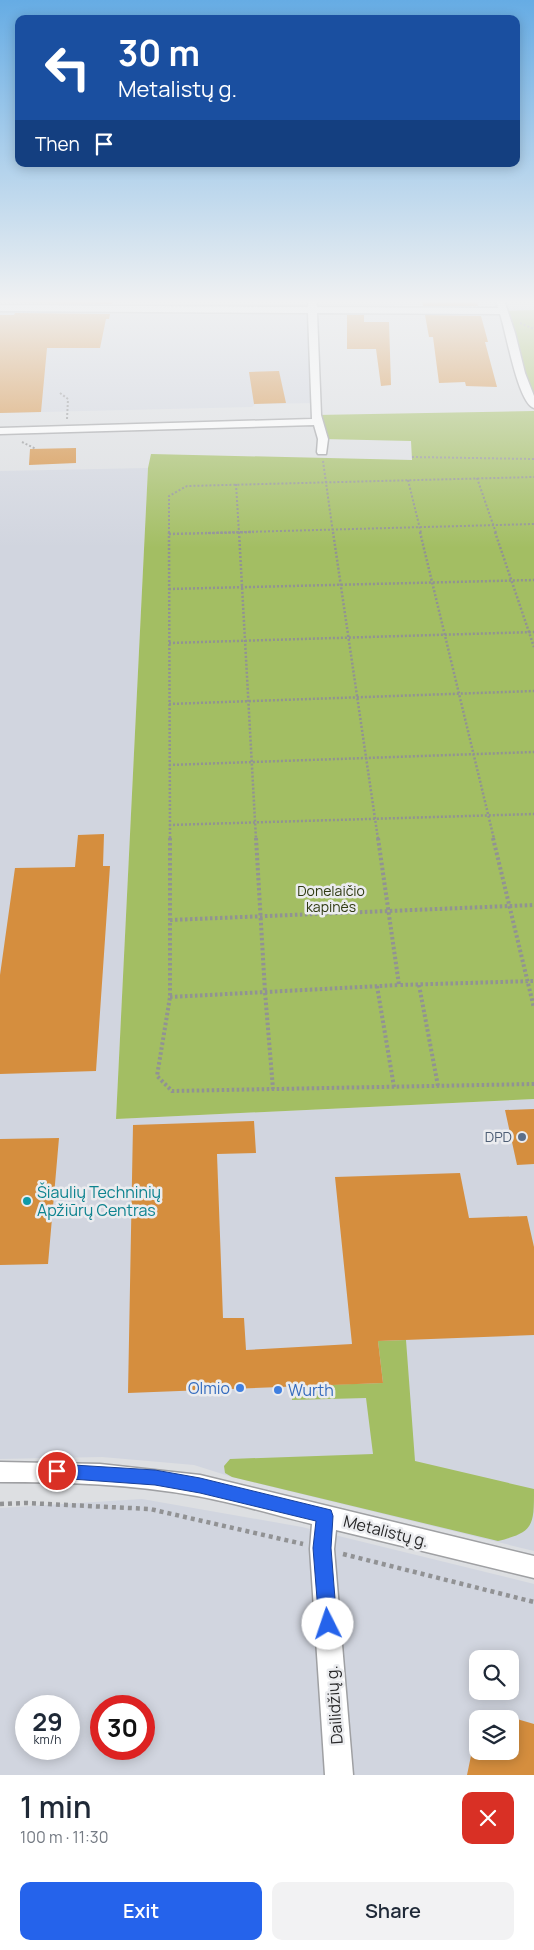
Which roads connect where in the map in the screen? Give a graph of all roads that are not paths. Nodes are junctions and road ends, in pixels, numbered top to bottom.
1 (315, 383) edge
2 (522, 383) edge
3 (534, 405) edge
4 (319, 422) junction
5 (0, 431) edge
6 (322, 452) road end
7 (0, 1472) edge
8 (325, 1516) junction
9 (534, 1567) edge
10 (339, 1775) edge

1 - 4 street
2 - 3 street
4 - 5 street
4 - 6 street
7 - 8 street, Metalistų g.
8 - 9 street, Metalistų g.
8 - 10 street, Dailidžių g.

